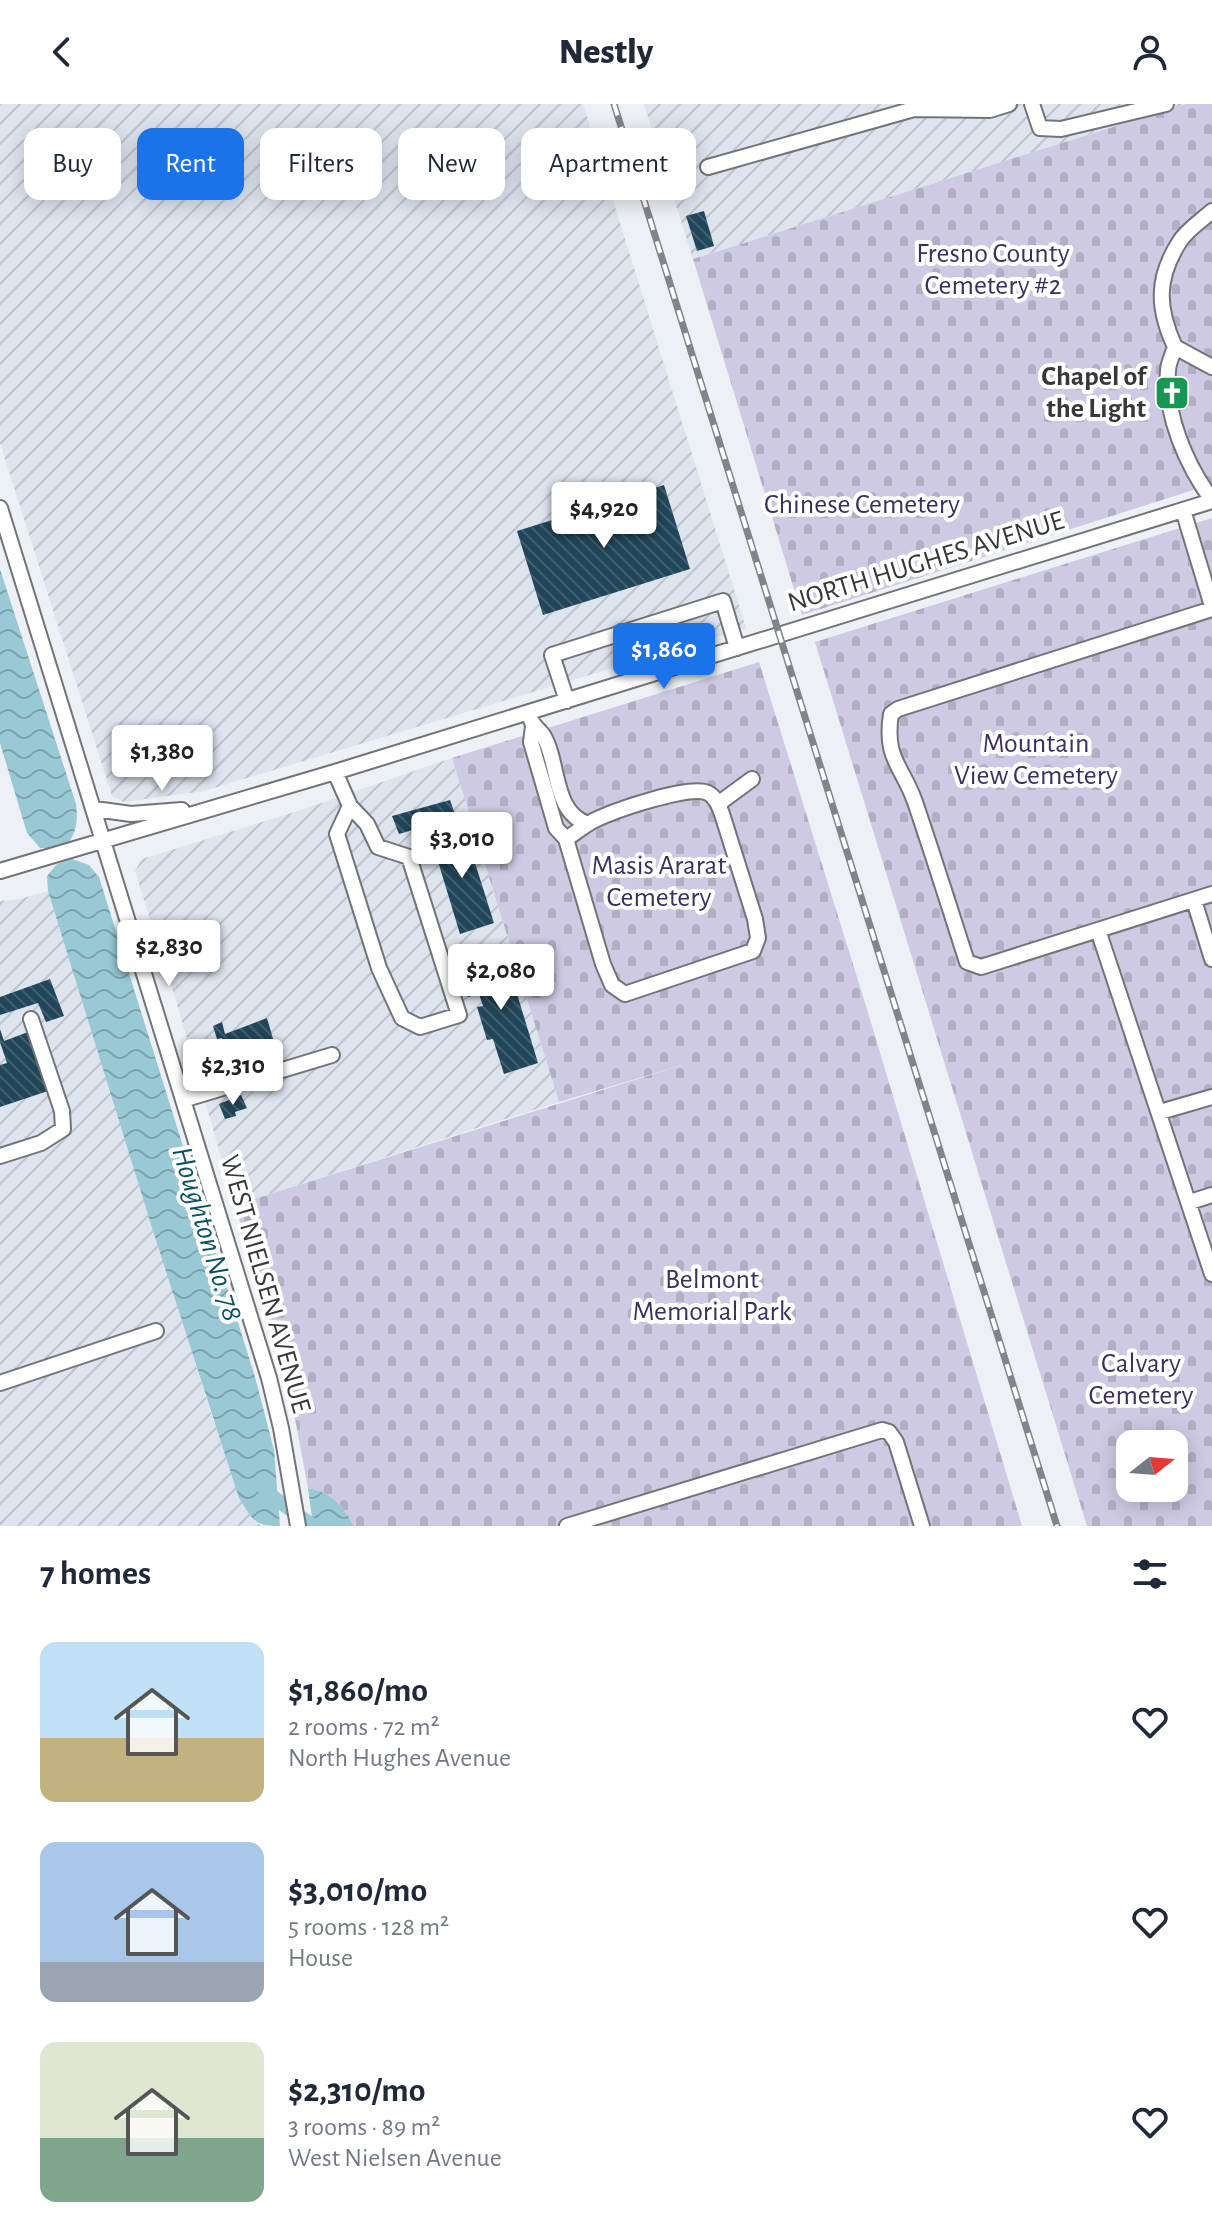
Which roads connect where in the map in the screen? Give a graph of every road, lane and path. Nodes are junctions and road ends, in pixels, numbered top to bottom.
1 (1009, 104) edge
2 (1032, 104) edge
3 (1166, 104) edge
4 (708, 167) dead end
5 (1212, 211) edge
6 (1175, 347) junction
7 (1212, 367) edge
8 (1212, 501) edge
9 (0, 508) edge
10 (1183, 510) junction
11 (1212, 608) edge
12 (737, 648) junction
13 (567, 701) junction
14 (531, 719) junction
15 (335, 772) junction
16 (752, 779) dead end
17 (229, 803) junction
18 (718, 804) junction
19 (350, 806) junction
20 (95, 809) junction
21 (588, 824) junction
22 (566, 839) junction
23 (104, 841) junction
24 (0, 871) edge
25 (1212, 894) edge
26 (1194, 900) junction
27 (1098, 930) junction
28 (1212, 959) edge
29 (31, 1019) dead end
30 (332, 1055) dead end
31 (1212, 1097) edge
32 (183, 1100) junction
33 (1160, 1112) junction
34 (0, 1156) edge
35 (1212, 1195) edge
36 (1190, 1202) junction
37 (1212, 1274) edge
38 (156, 1331) dead end
39 (0, 1383) edge
40 (298, 1526) edge
41 (567, 1526) edge
42 (922, 1526) edge

1 - 4 street
2 - 3 street
5 - 6 street
6 - 7 street
6 - 8 street
8 - 10 street, NORTH HUGHES AVENUE
9 - 20 street, WEST NIELSEN AVENUE
10 - 11 street
10 - 12 street, NORTH HUGHES AVENUE
11 - 27 street
12 - 13 street, NORTH HUGHES AVENUE
12 - 13 street
13 - 14 street, NORTH HUGHES AVENUE
14 - 15 street, NORTH HUGHES AVENUE
14 - 21 street
14 - 22 street
15 - 17 street, NORTH HUGHES AVENUE
15 - 19 street
16 - 18 street
17 - 20 street
17 - 23 street, NORTH HUGHES AVENUE
18 - 21 street
18 - 22 street
19 - 19 street
20 - 23 street, WEST NIELSEN AVENUE
21 - 22 street
23 - 24 street, NORTH HUGHES AVENUE
23 - 32 street, WEST NIELSEN AVENUE
25 - 26 street
26 - 27 street
26 - 28 street
27 - 33 street
29 - 34 street
30 - 32 street
31 - 33 street
32 - 40 street, WEST NIELSEN AVENUE
33 - 36 street
35 - 36 street
36 - 37 street
38 - 39 street
41 - 42 street

